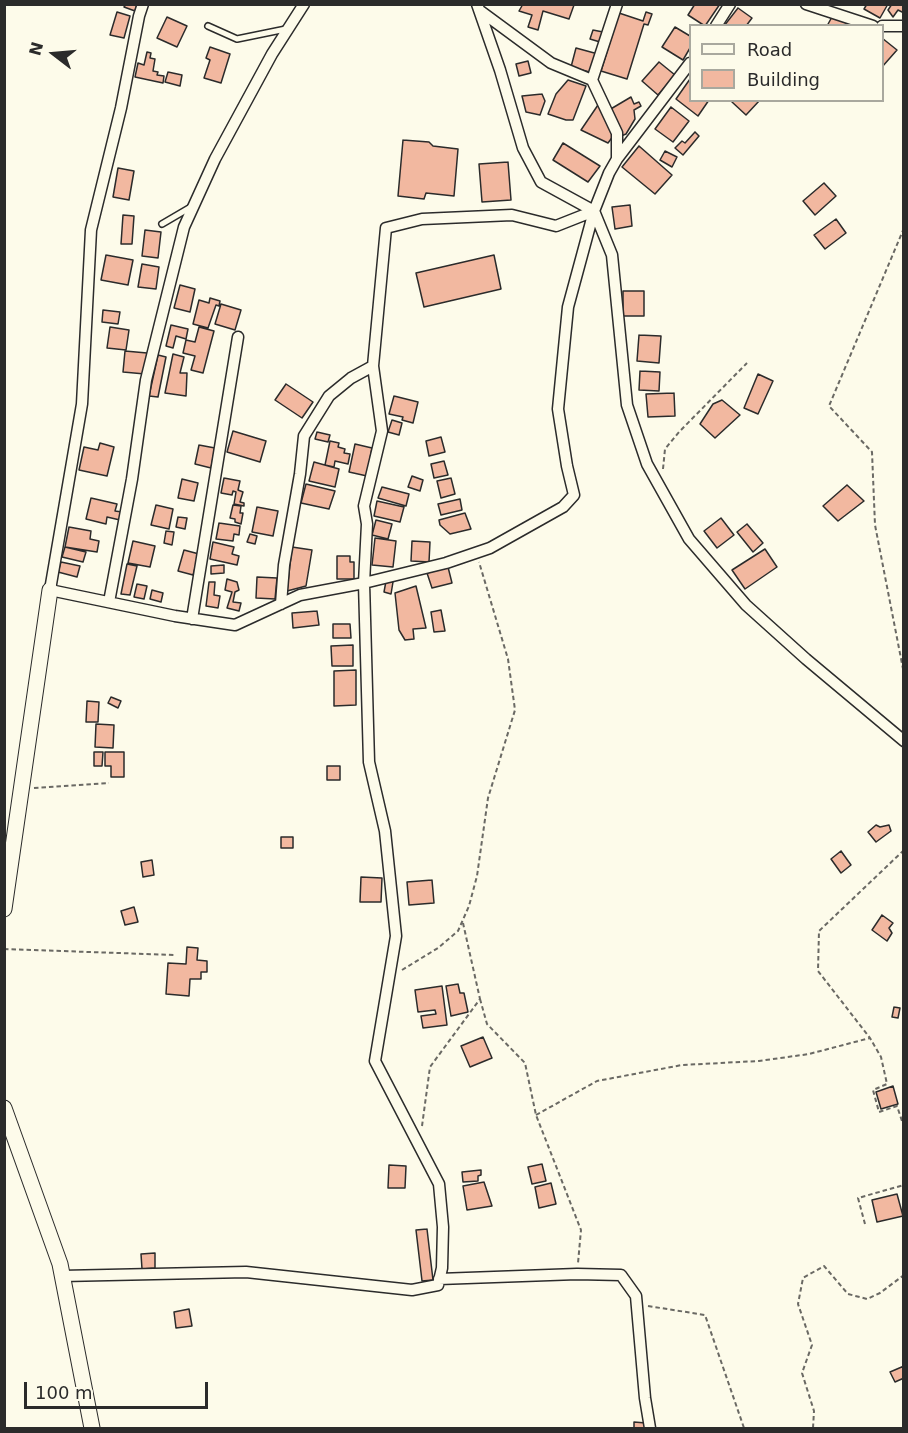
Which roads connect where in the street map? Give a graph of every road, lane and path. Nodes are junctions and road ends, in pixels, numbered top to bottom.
1 (143, 4) edge
2 (304, 4) edge
3 (617, 4) edge
4 (730, 4) edge
5 (806, 4) edge
6 (478, 7) edge
7 (717, 24) edge
8 (867, 24) edge
9 (207, 26) dead end
10 (884, 26) edge
11 (903, 26) edge
12 (288, 29) junction
13 (689, 64) edge
14 (592, 80) junction
15 (617, 159) junction
16 (195, 204) junction
17 (594, 211) junction
18 (162, 224) dead end
19 (903, 228) edge
20 (238, 337) dead end
21 (747, 363) dead end
22 (373, 366) junction
23 (661, 490) junction
24 (476, 552) junction
25 (364, 583) junction
26 (50, 590) junction
27 (109, 602) junction
28 (281, 604) junction
29 (192, 619) junction
30 (903, 674) edge
31 (903, 741) edge
32 (109, 783) dead end
33 (22, 789) junction
34 (903, 850) edge
35 (4, 909) edge
36 (462, 921) junction
37 (4, 949) edge
38 (175, 955) dead end
39 (388, 976) junction
40 (480, 999) junction
41 (870, 1038) junction
42 (4, 1108) edge
43 (536, 1115) junction
44 (903, 1127) edge
45 (419, 1147) junction
46 (903, 1185) edge
47 (865, 1224) dead end
48 (577, 1274) junction
49 (903, 1275) edge
50 (62, 1276) junction
51 (439, 1279) junction
52 (637, 1305) junction
53 (92, 1428) edge
54 (650, 1428) edge
55 (744, 1428) edge
56 (813, 1428) edge

1 - 26 street
2 - 12 street
3 - 14 street
4 - 7 street
5 - 8 street
6 - 14 street
6 - 17 street
9 - 12 lane
10 - 11 street
12 - 16 street
13 - 15 street
14 - 15 street
15 - 17 street
16 - 18 lane
16 - 27 street
17 - 22 street
17 - 23 street
17 - 24 street
19 - 30 path
20 - 29 street
21 - 23 path
22 - 25 street
22 - 28 street
23 - 31 street
24 - 25 street
24 - 36 path
25 - 28 street
25 - 39 street
26 - 27 street
26 - 33 street
27 - 29 street
28 - 29 street
32 - 33 path
33 - 35 street
34 - 41 path
36 - 39 path
36 - 40 path
37 - 38 path
39 - 45 street
40 - 43 path
40 - 45 path
41 - 43 path
41 - 44 path
42 - 50 street
43 - 48 path
45 - 51 street
46 - 47 path
48 - 51 street
48 - 52 street
49 - 56 path
50 - 51 street
50 - 53 street
52 - 54 street
52 - 55 path

